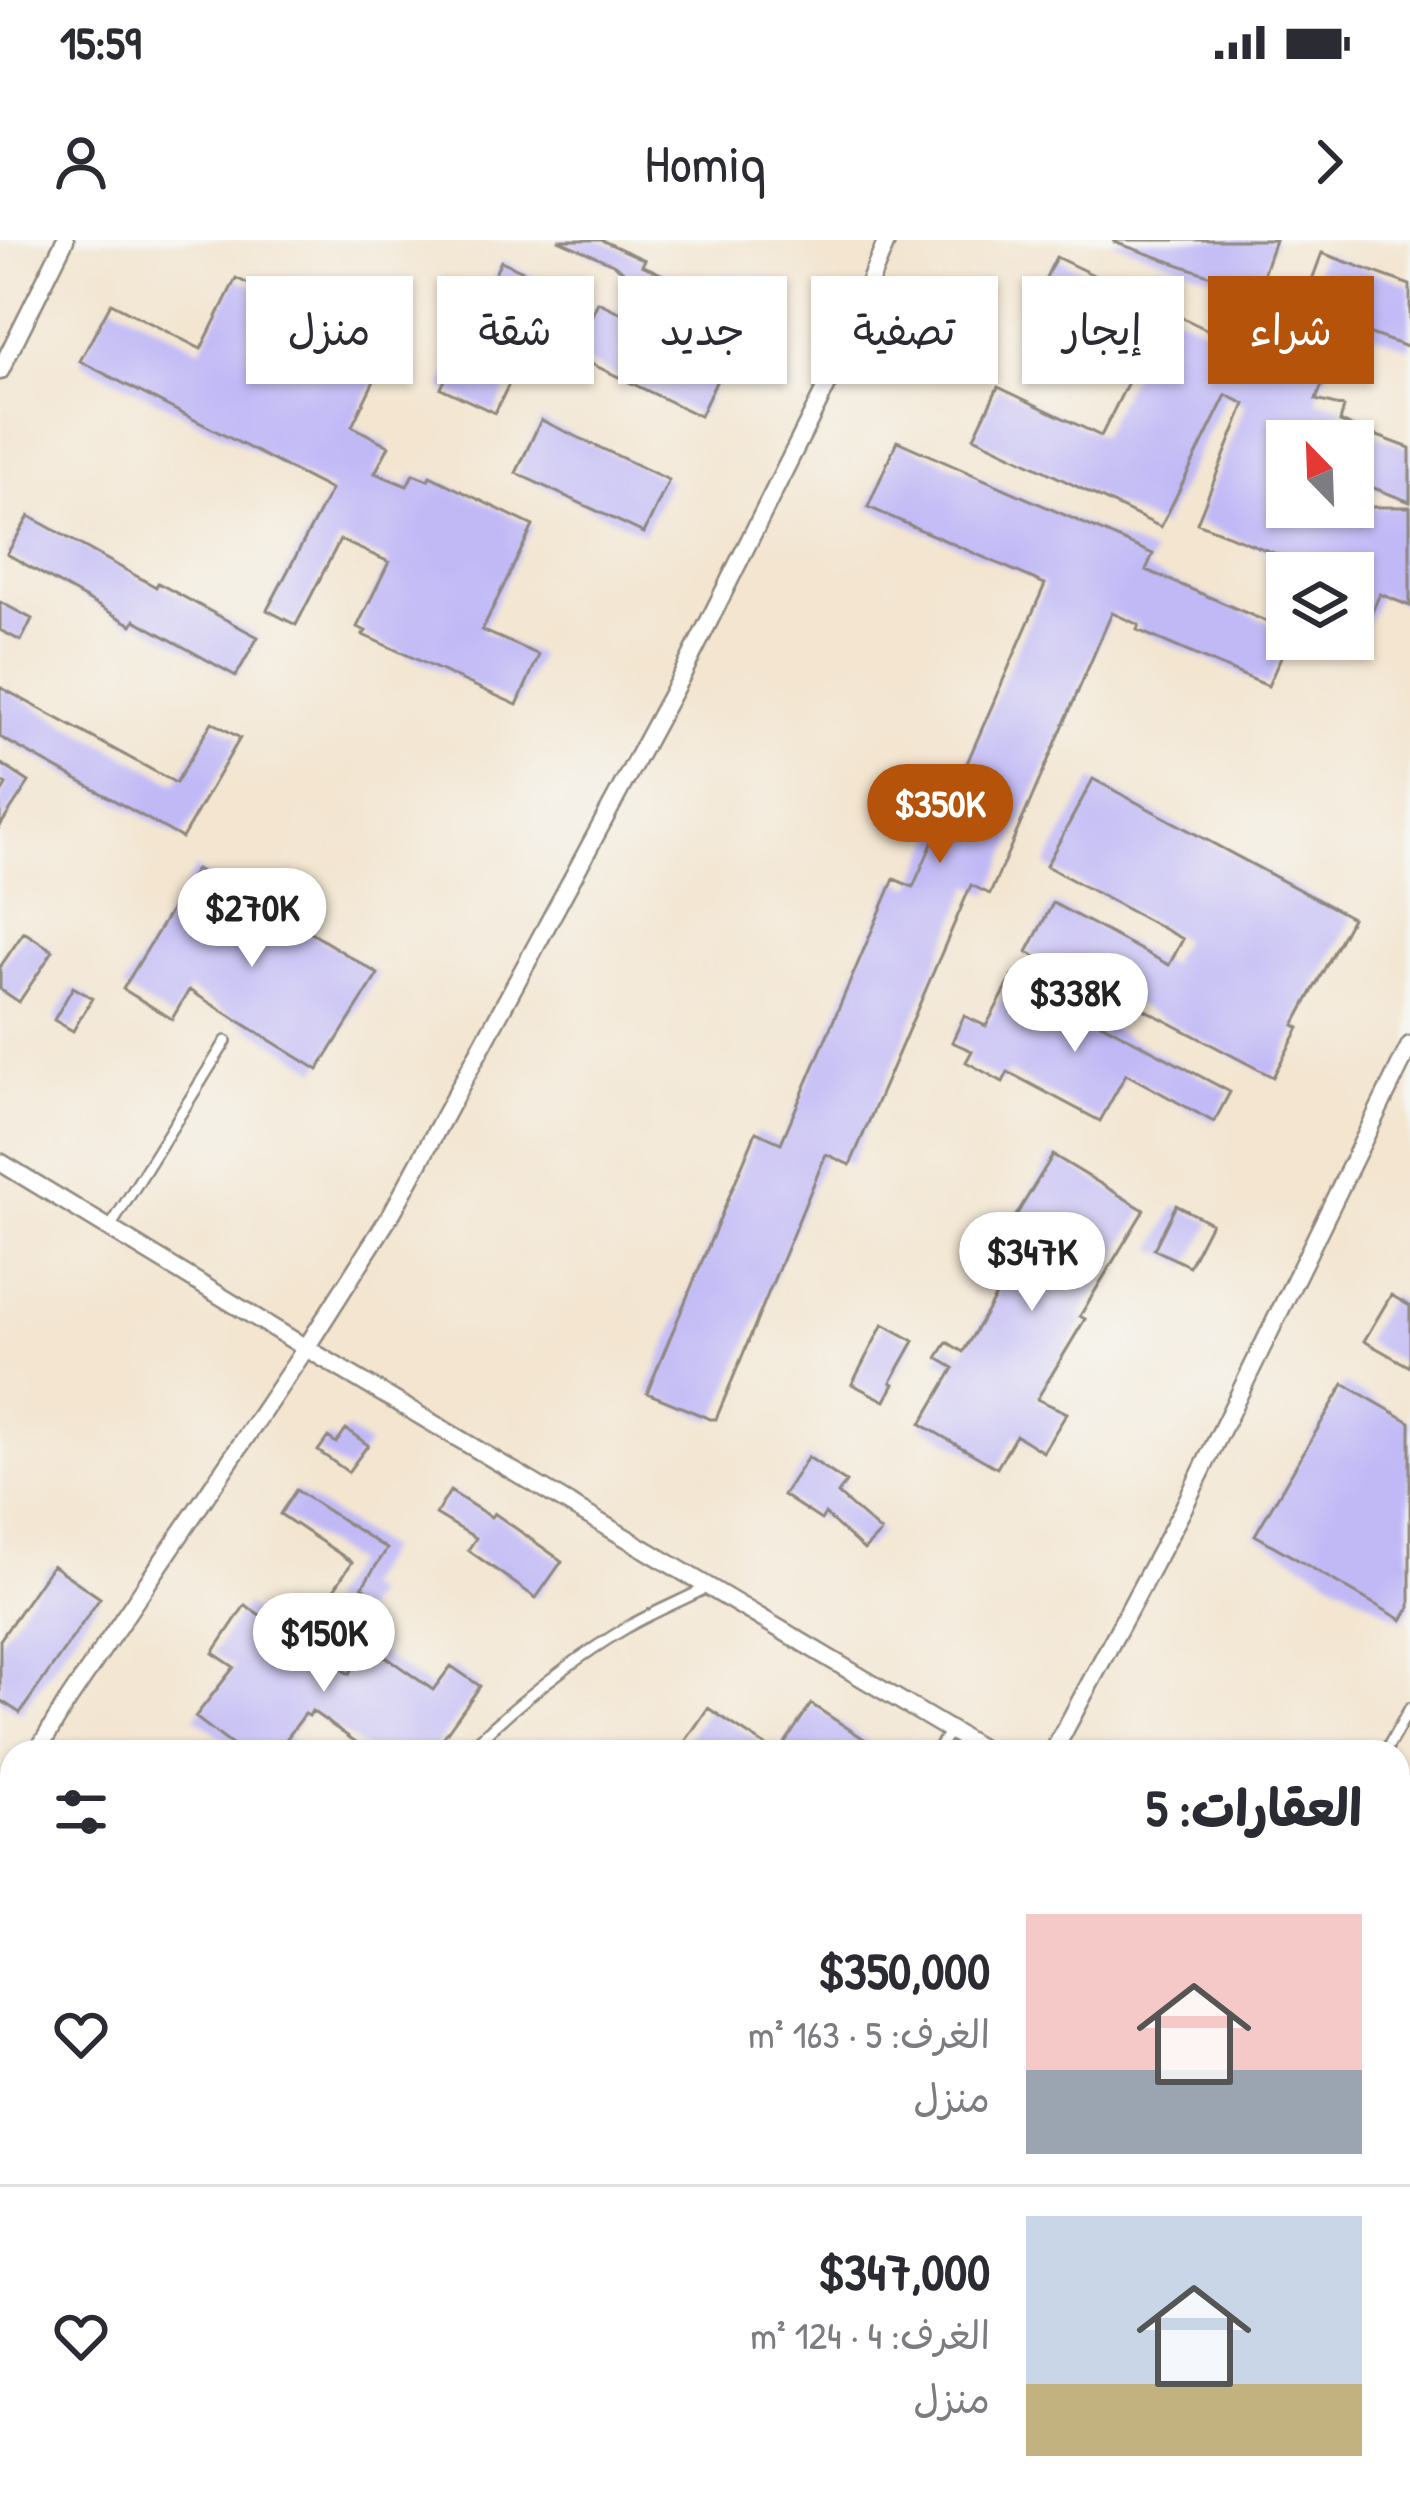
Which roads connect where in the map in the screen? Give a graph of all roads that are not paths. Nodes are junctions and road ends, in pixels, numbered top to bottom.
1 (65, 240) edge
2 (887, 240) edge
3 (0, 371) edge
4 (226, 1041) dead end
5 (1410, 1046) edge
6 (0, 1162) edge
7 (109, 1229) junction
8 (306, 1348) junction
9 (709, 1587) junction
10 (1410, 1708) edge
11 (950, 1731) junction
12 (44, 1740) edge
13 (479, 1740) edge
14 (944, 1740) edge
15 (966, 1740) edge
16 (1059, 1740) edge
17 (1392, 1740) edge

1 - 3 street
2 - 8 street
4 - 7 lane
5 - 16 street
6 - 7 street
7 - 8 street
8 - 9 street
8 - 12 street
9 - 11 street
9 - 13 lane
10 - 17 lane
11 - 14 lane
11 - 15 street

